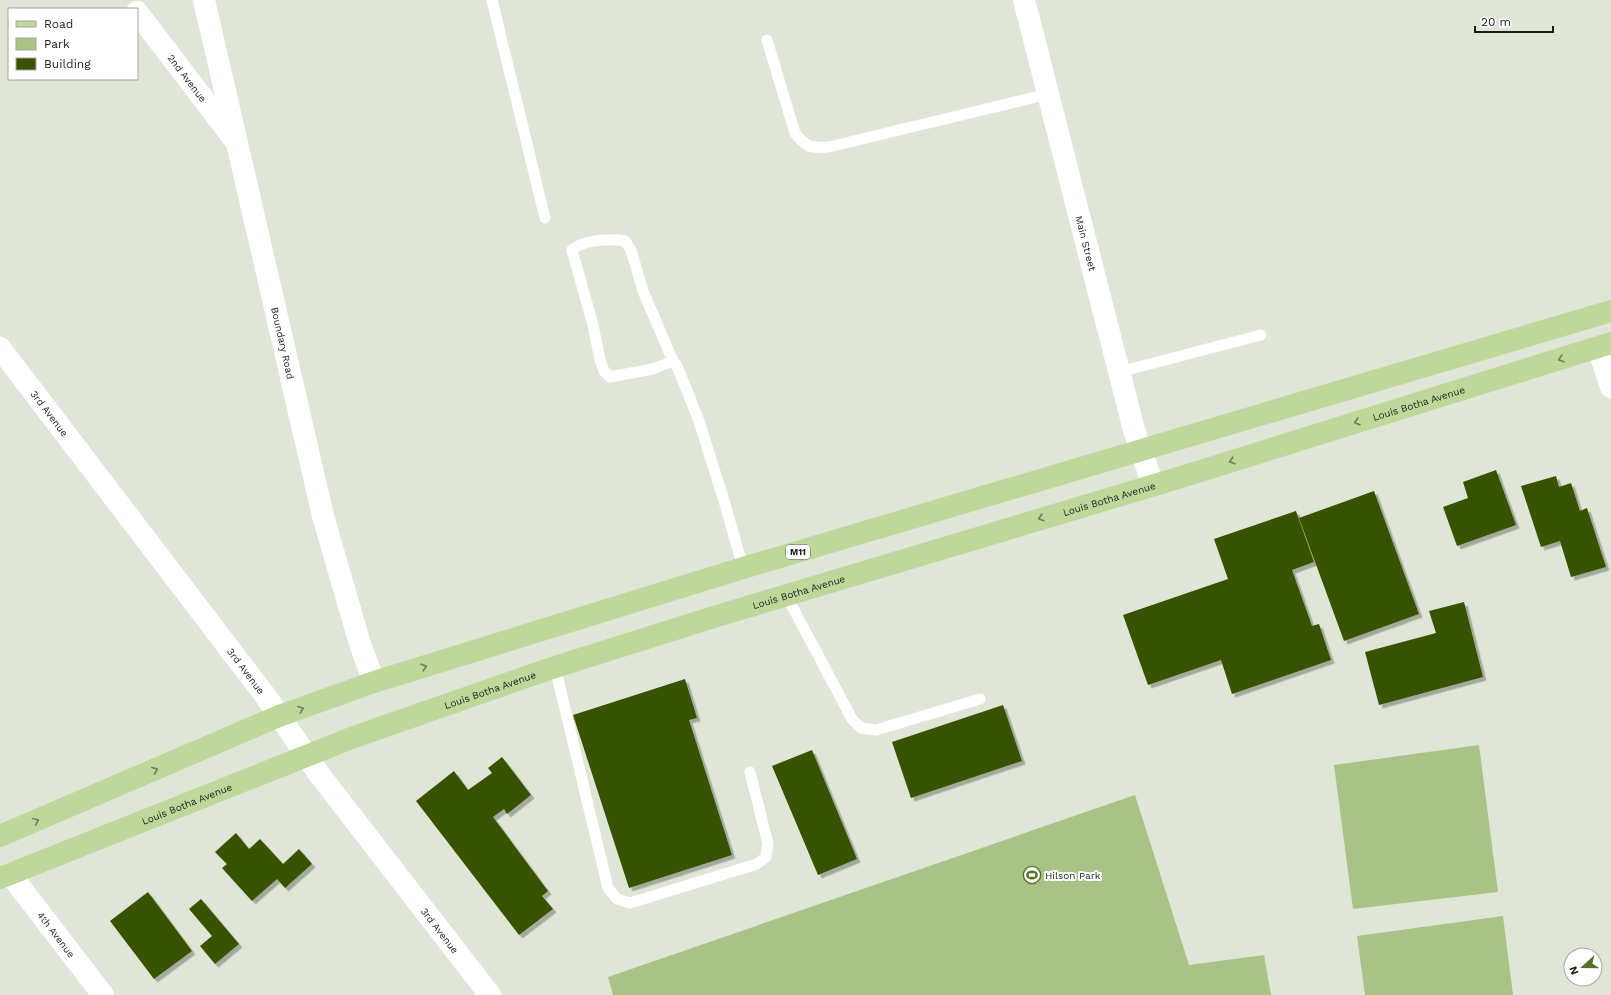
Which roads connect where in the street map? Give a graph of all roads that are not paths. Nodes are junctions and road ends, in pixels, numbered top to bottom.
1 (127, 0) edge
2 (204, 0) edge
3 (492, 0) edge
4 (1024, 0) edge
5 (133, 8) edge
6 (138, 13) edge
7 (767, 40) dead end
8 (1048, 94) junction
9 (238, 144) junction
10 (546, 218) dead end
11 (1611, 312) edge
12 (1261, 335) dead end
13 (1605, 345) edge
14 (0, 348) edge
15 (673, 361) junction
16 (1119, 372) junction
17 (1611, 387) edge
18 (1141, 450) junction
19 (1153, 485) junction
20 (742, 568) junction
21 (786, 596) junction
22 (555, 667) junction
23 (374, 682) junction
24 (980, 699) dead end
25 (280, 716) junction
26 (306, 757) junction
27 (750, 772) dead end
28 (0, 836) edge
29 (5, 876) edge
30 (102, 995) edge
31 (490, 995) edge

1 - 5 street
2 - 9 street, Boundary Road
3 - 10 lane
4 - 8 street, Main Street
6 - 9 street, 2nd Avenue
7 - 8 lane
8 - 16 street, Main Street
9 - 23 street, Boundary Road
11 - 18 main road, M11
12 - 16 lane
13 - 17 street
13 -> 19 main road, Louis Botha Avenue
14 - 25 street, 3rd Avenue
15 - 15 lane
15 - 20 lane
16 - 18 street, Main Street
18 - 19 street, Main Street
18 - 20 main road, M11
19 -> 21 main road, Louis Botha Avenue
23 -> 20 main road, M11
21 - 22 main road, Louis Botha Avenue
21 - 24 lane
22 - 26 main road, Louis Botha Avenue
22 - 27 lane
25 -> 23 main road, M11
25 - 26 street, 3rd Avenue
28 -> 25 main road, M11
26 - 29 main road, Louis Botha Avenue
26 - 31 street, 3rd Avenue
29 - 30 street, 4th Avenue

